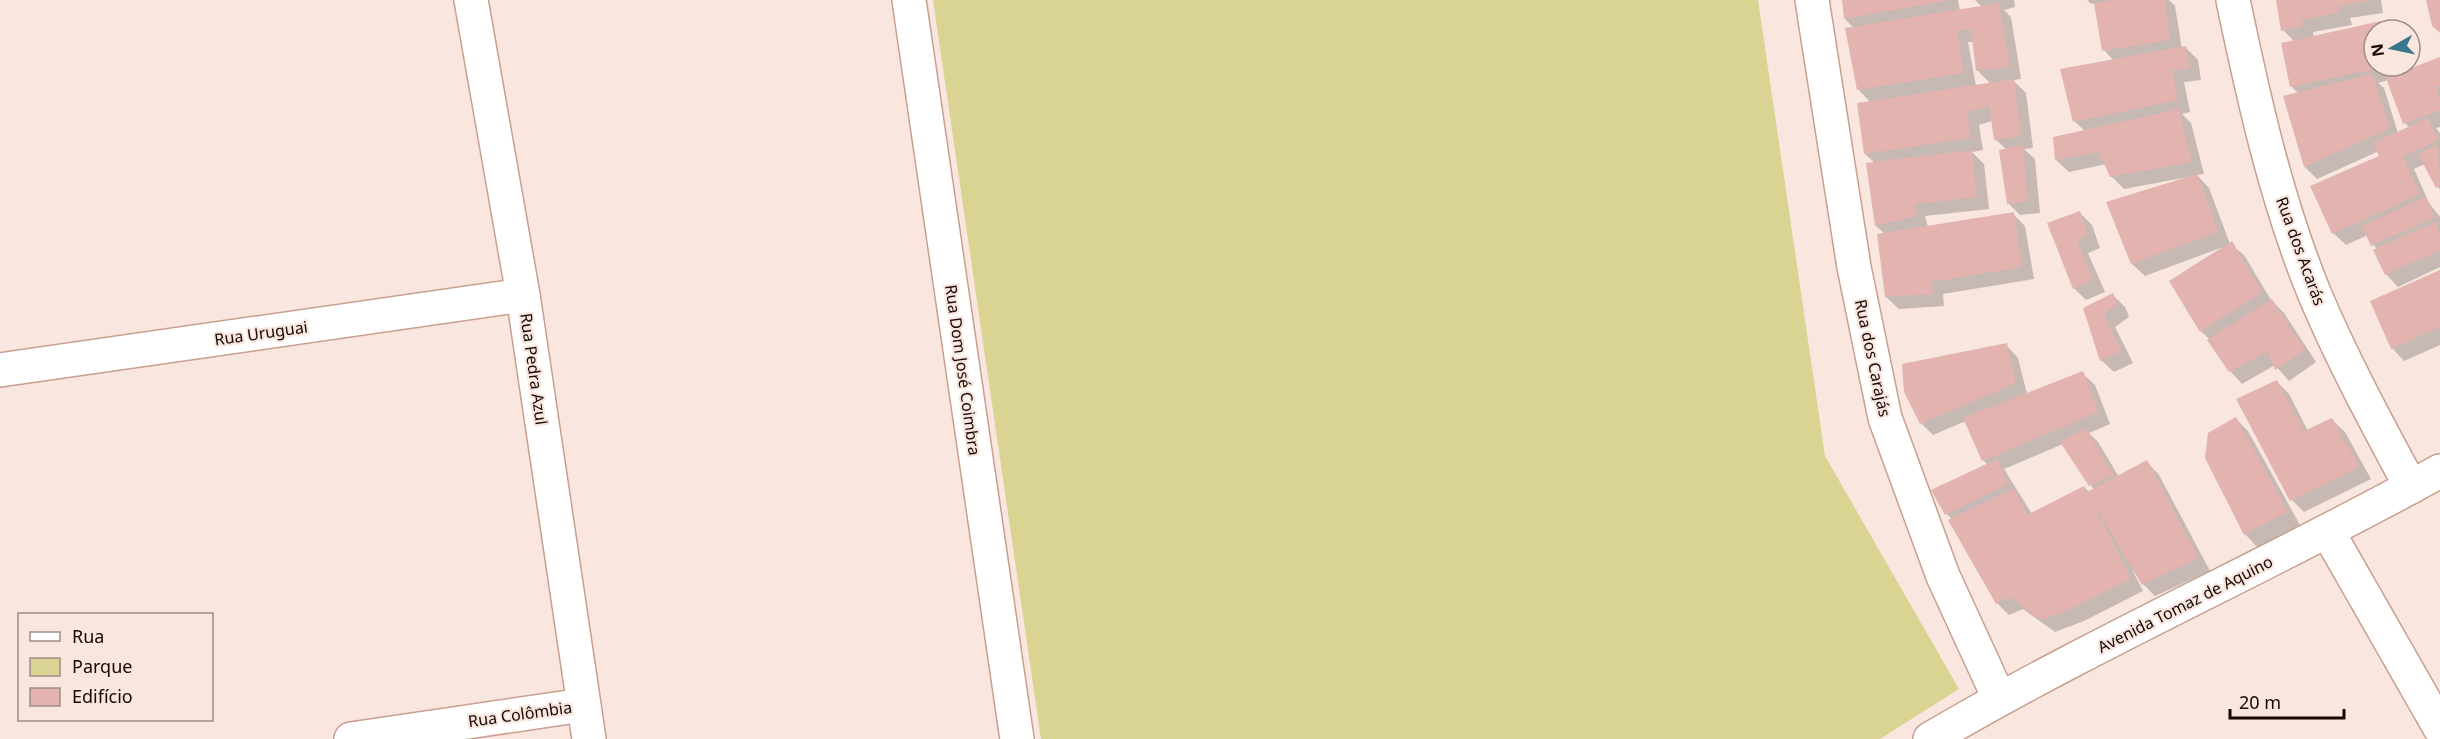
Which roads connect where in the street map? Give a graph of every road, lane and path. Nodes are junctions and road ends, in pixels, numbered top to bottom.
1 (471, 0) edge
2 (909, 0) edge
3 (1812, 0) edge
4 (2233, 0) edge
5 (523, 295) junction
6 (0, 370) edge
7 (2440, 471) edge
8 (2411, 487) junction
9 (2328, 532) junction
10 (1999, 698) junction
11 (583, 705) junction
12 (2440, 728) edge
13 (351, 739) edge
14 (589, 739) edge
15 (1017, 739) edge
16 (1930, 739) edge

1 - 5 street, Rua Pedra Azul
2 - 15 street, Rua Dom José Coimbra
3 - 10 street, Rua dos Carajás
4 - 8 street, Rua dos Acarás
5 - 6 street, Rua Uruguai
5 - 11 street, Rua Pedra Azul
7 - 8 street, Avenida Tomaz de Aquino
8 - 9 street, Avenida Tomaz de Aquino
9 - 10 street, Avenida Tomaz de Aquino
9 - 12 street
10 - 16 street, Avenida Tomaz de Aquino
11 - 13 street, Rua Colômbia
11 - 14 street, Rua Pedra Azul

